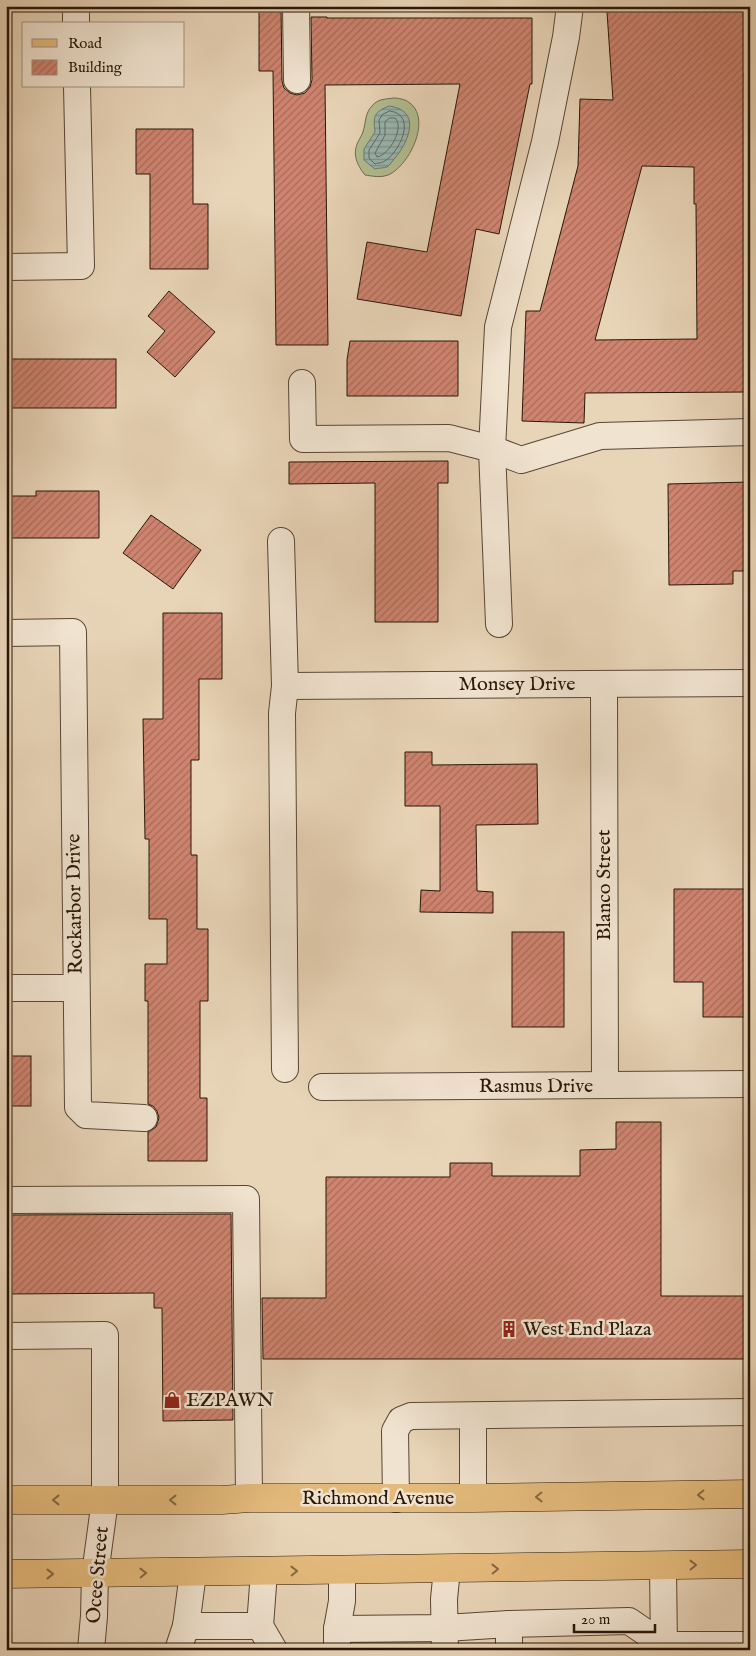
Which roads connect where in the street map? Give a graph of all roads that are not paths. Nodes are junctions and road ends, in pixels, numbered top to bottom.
1 (76, 6) edge
2 (296, 6) edge
3 (570, 6) edge
4 (76, 22) edge
5 (297, 80) dead end
6 (77, 88) edge
7 (6, 267) edge
8 (302, 383) dead end
9 (750, 432) edge
10 (492, 448) junction
11 (281, 541) dead end
12 (499, 624) dead end
13 (6, 633) edge
14 (750, 683) edge
15 (604, 684) junction
16 (285, 686) junction
17 (6, 988) edge
18 (76, 988) junction
19 (285, 1070) dead end
20 (750, 1084) edge
21 (605, 1085) junction
22 (322, 1086) dead end
23 (144, 1118) dead end
24 (6, 1200) edge
25 (6, 1336) edge
26 (750, 1412) edge
27 (472, 1416) junction
28 (750, 1494) edge
29 (250, 1498) junction
30 (472, 1498) junction
31 (396, 1499) junction
32 (6, 1500) edge
33 (105, 1500) junction
34 (750, 1564) edge
35 (663, 1566) junction
36 (447, 1569) junction
37 (342, 1571) junction
38 (192, 1572) junction
39 (264, 1572) junction
40 (6, 1574) edge
41 (95, 1574) junction
42 (509, 1624) junction
43 (260, 1626) junction
44 (182, 1638) edge
45 (445, 1639) edge
46 (337, 1640) edge
47 (750, 1645) edge
48 (664, 1648) edge
49 (91, 1650) edge
50 (274, 1650) edge
51 (509, 1650) edge

1 - 4 street
2 - 5 street
3 - 10 street
6 - 7 street
8 - 10 street
9 - 10 street
10 - 12 street
11 - 16 street
13 - 18 street, Rockarbor Drive
14 - 15 street, Monsey Drive
15 - 16 street, Monsey Drive
15 - 21 street, Blanco Street
16 - 19 street
17 - 18 street
18 - 23 street, Rockarbor Drive
20 - 21 street, Rasmus Drive
21 - 22 street, Rasmus Drive
24 - 29 street
25 - 33 street, Ocee Street
26 - 27 street
27 - 30 street
27 - 31 street
28 -> 30 main road, Richmond Avenue
29 - 31 main road, Richmond Avenue
29 -> 33 main road, Richmond Avenue
30 - 31 main road, Richmond Avenue
33 -> 32 main road, Richmond Avenue
33 - 41 street, Ocee Street
35 -> 34 main road
36 -> 35 main road
35 - 48 street
36 - 37 main road
36 - 45 street
39 -> 37 main road
37 - 46 street
38 - 39 main road
41 -> 38 main road
38 - 44 street
39 - 43 street
40 -> 41 main road
41 - 49 street, Ocee Street
42 - 45 street
42 - 48 street
42 - 51 street
43 - 44 street
43 - 50 street
45 - 46 street
47 - 48 street

